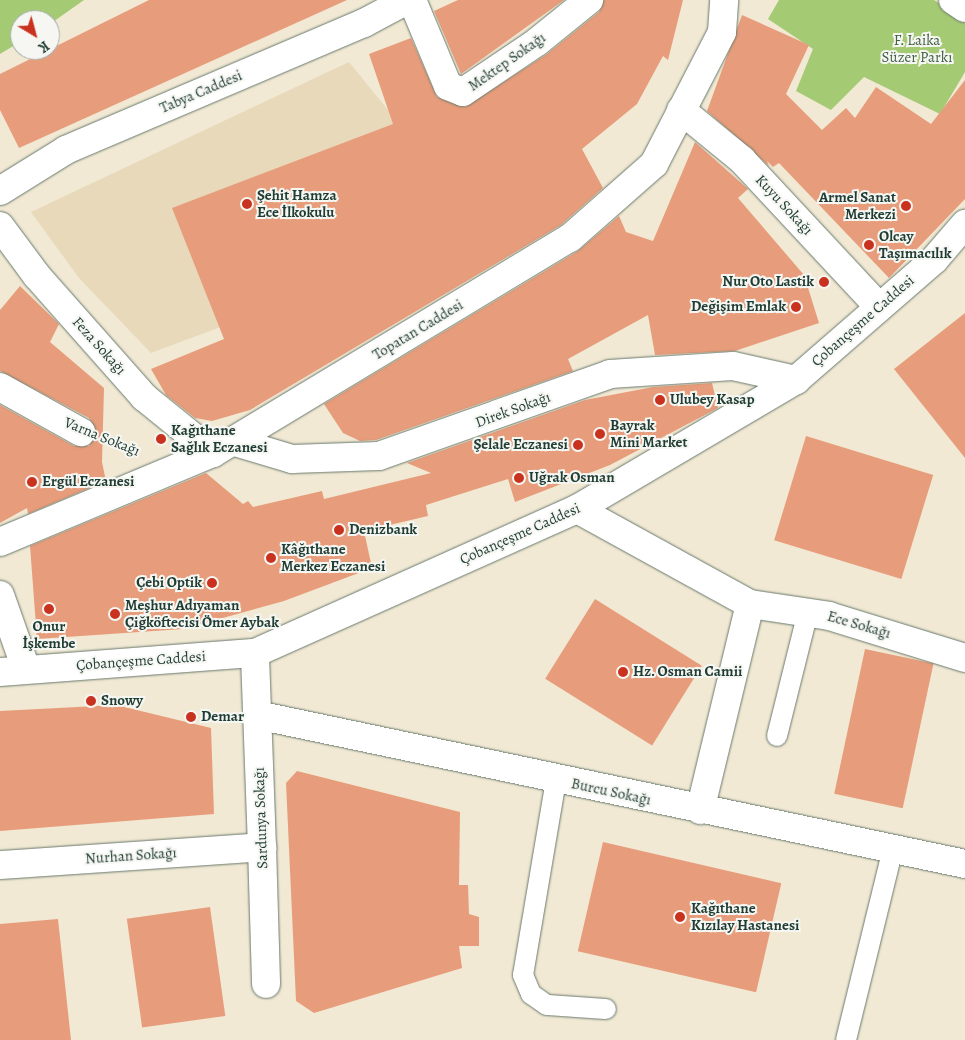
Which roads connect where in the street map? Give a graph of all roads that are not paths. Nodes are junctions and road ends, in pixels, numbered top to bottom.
1 (407, 0) edge
2 (412, 0) edge
3 (589, 0) edge
4 (724, 0) edge
5 (953, 0) edge
6 (965, 8) edge
7 (681, 110) junction
8 (0, 191) edge
9 (965, 224) edge
10 (0, 226) edge
11 (879, 307) junction
12 (796, 380) junction
13 (0, 387) edge
14 (81, 432) road end
15 (222, 447) junction
16 (576, 509) junction
17 (0, 542) edge
18 (0, 595) edge
19 (750, 604) junction
20 (808, 612) junction
21 (255, 652) junction
22 (965, 658) edge
23 (13, 670) edge
24 (257, 715) junction
25 (777, 736) dead end
26 (556, 780) junction
27 (700, 810) junction
28 (262, 847) junction
29 (893, 849) junction
30 (965, 864) edge
31 (0, 865) edge
32 (266, 984) dead end
33 (606, 1009) dead end
34 (846, 1040) edge

1 - 8 street, Tabya Caddesi
2 - 3 street, Mektep Sokağı
4 - 7 street, Topatan Caddesi
5 - 6 street
7 - 11 street, Kuyu Sokağı
7 - 15 street, Topatan Caddesi
9 - 11 street, Çobançeşme Caddesi
10 - 15 street, Feza Sokağı
11 - 12 street, Çobançeşme Caddesi
12 - 15 street, Direk Sokağı
12 - 16 street, Çobançeşme Caddesi
13 - 14 street, Varna Sokağı
15 - 17 street, Topatan Caddesi
16 - 19 street, Ece Sokağı
16 - 21 street, Çobançeşme Caddesi
18 - 23 street
19 - 20 street, Ece Sokağı
19 - 27 street
20 - 22 street, Ece Sokağı
20 - 25 lane
21 - 23 street, Çobançeşme Caddesi
21 - 24 street, Sardunya Sokağı
24 - 26 street, Burcu Sokağı
24 - 28 street, Sardunya Sokağı
26 - 27 street, Burcu Sokağı
26 - 33 lane
27 - 29 street, Burcu Sokağı
28 - 31 street, Nurhan Sokağı
28 - 32 street, Sardunya Sokağı
29 - 30 street, Burcu Sokağı
29 - 34 lane

